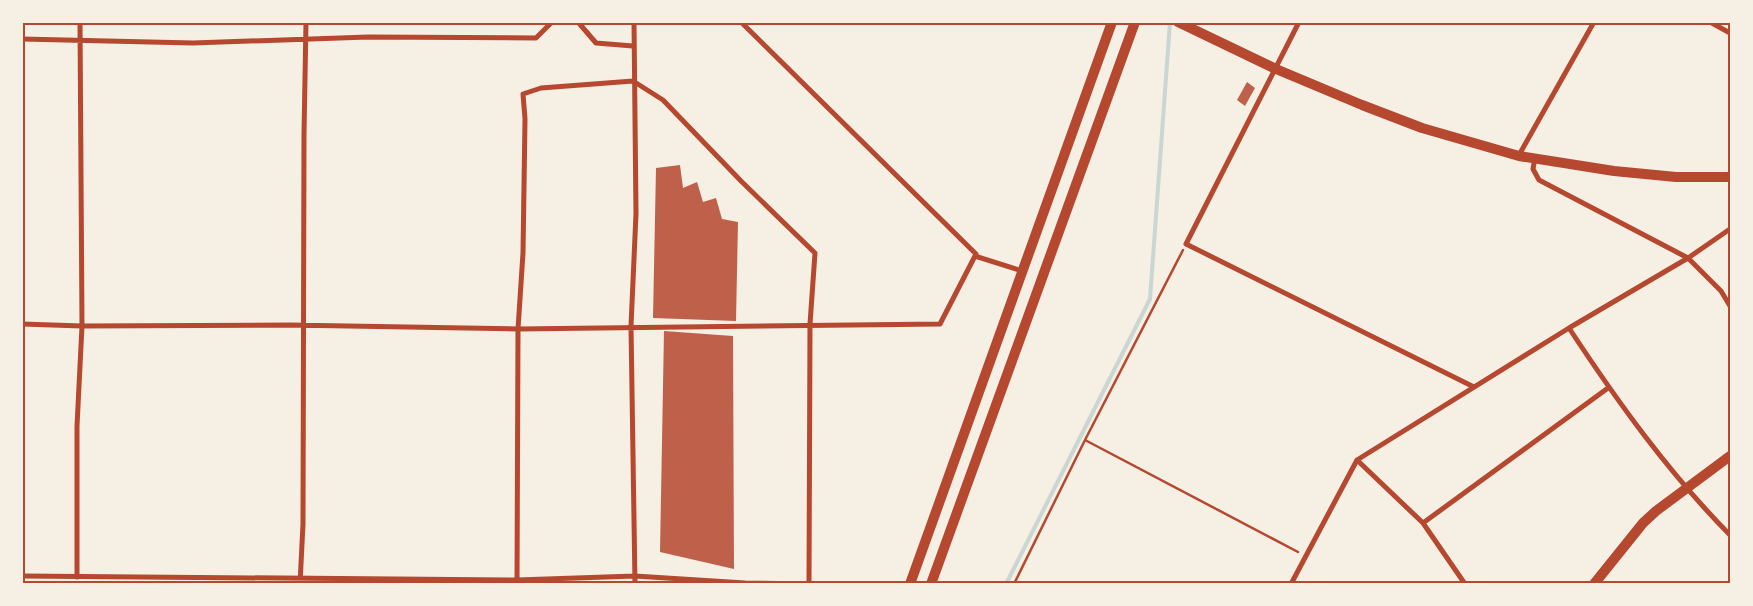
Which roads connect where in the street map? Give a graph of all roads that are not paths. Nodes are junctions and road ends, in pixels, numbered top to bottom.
1 (80, 22) edge
2 (306, 22) edge
3 (552, 22) edge
4 (578, 22) edge
5 (634, 22) edge
6 (740, 22) edge
7 (1112, 22) edge
8 (1135, 22) edge
9 (1178, 22) edge
10 (1299, 22) edge
11 (1594, 22) edge
12 (1710, 22) edge
13 (1730, 33) edge
14 (22, 39) edge
15 (305, 39) junction
16 (79, 42) junction
17 (633, 46) junction
18 (1276, 69) junction
19 (633, 81) junction
20 (1518, 156) junction
21 (1536, 158) junction
22 (1730, 177) edge
23 (1730, 229) edge
24 (975, 256) junction
25 (1688, 258) junction
26 (1024, 272) junction
27 (1730, 306) edge
28 (22, 324) edge
29 (810, 324) junction
30 (82, 326) junction
31 (304, 326) junction
32 (631, 326) junction
33 (1570, 328) junction
34 (518, 329) junction
35 (1474, 387) junction
36 (1608, 388) junction
37 (1730, 456) edge
38 (1357, 460) junction
39 (1686, 489) junction
40 (1423, 523) junction
41 (1730, 535) edge
42 (22, 576) edge
43 (635, 576) junction
44 (78, 577) junction
45 (300, 581) edge
46 (517, 582) edge
47 (745, 583) edge
48 (810, 583) edge
49 (78, 584) edge
50 (635, 584) edge
51 (910, 584) edge
52 (931, 584) edge
53 (1291, 584) edge
54 (1465, 584) edge
55 (1594, 584) edge

1 - 16 street
2 - 15 street
3 - 15 street
4 - 17 street
5 - 17 street
6 - 24 street
7 - 26 main road
8 - 52 main road
9 - 18 main road
10 - 18 street
11 - 20 street
12 - 13 street
14 - 16 street
15 - 16 street
15 - 31 street
16 - 30 street
17 - 19 street
18 - 20 main road
18 - 35 street
19 - 29 street
19 - 32 street
19 - 34 street
20 - 21 main road
21 - 22 main road
21 - 25 street
23 - 25 street
24 - 26 street
24 - 29 street
25 - 27 street
25 - 33 street
26 - 51 main road
28 - 30 street
29 - 32 street
29 - 48 street
30 - 31 street
30 - 44 street
31 - 34 street
31 - 45 street
32 - 34 street
32 - 43 street
33 - 35 street
33 - 36 street
34 - 46 street
35 - 38 street
36 - 39 street
36 - 40 street
37 - 39 main road
38 - 40 street
38 - 53 street
39 - 41 street
39 - 55 main road
40 - 54 street
42 - 44 street
43 - 46 street
43 - 47 street
43 - 50 street
44 - 45 street
44 - 49 street
45 - 46 street
47 - 48 street

